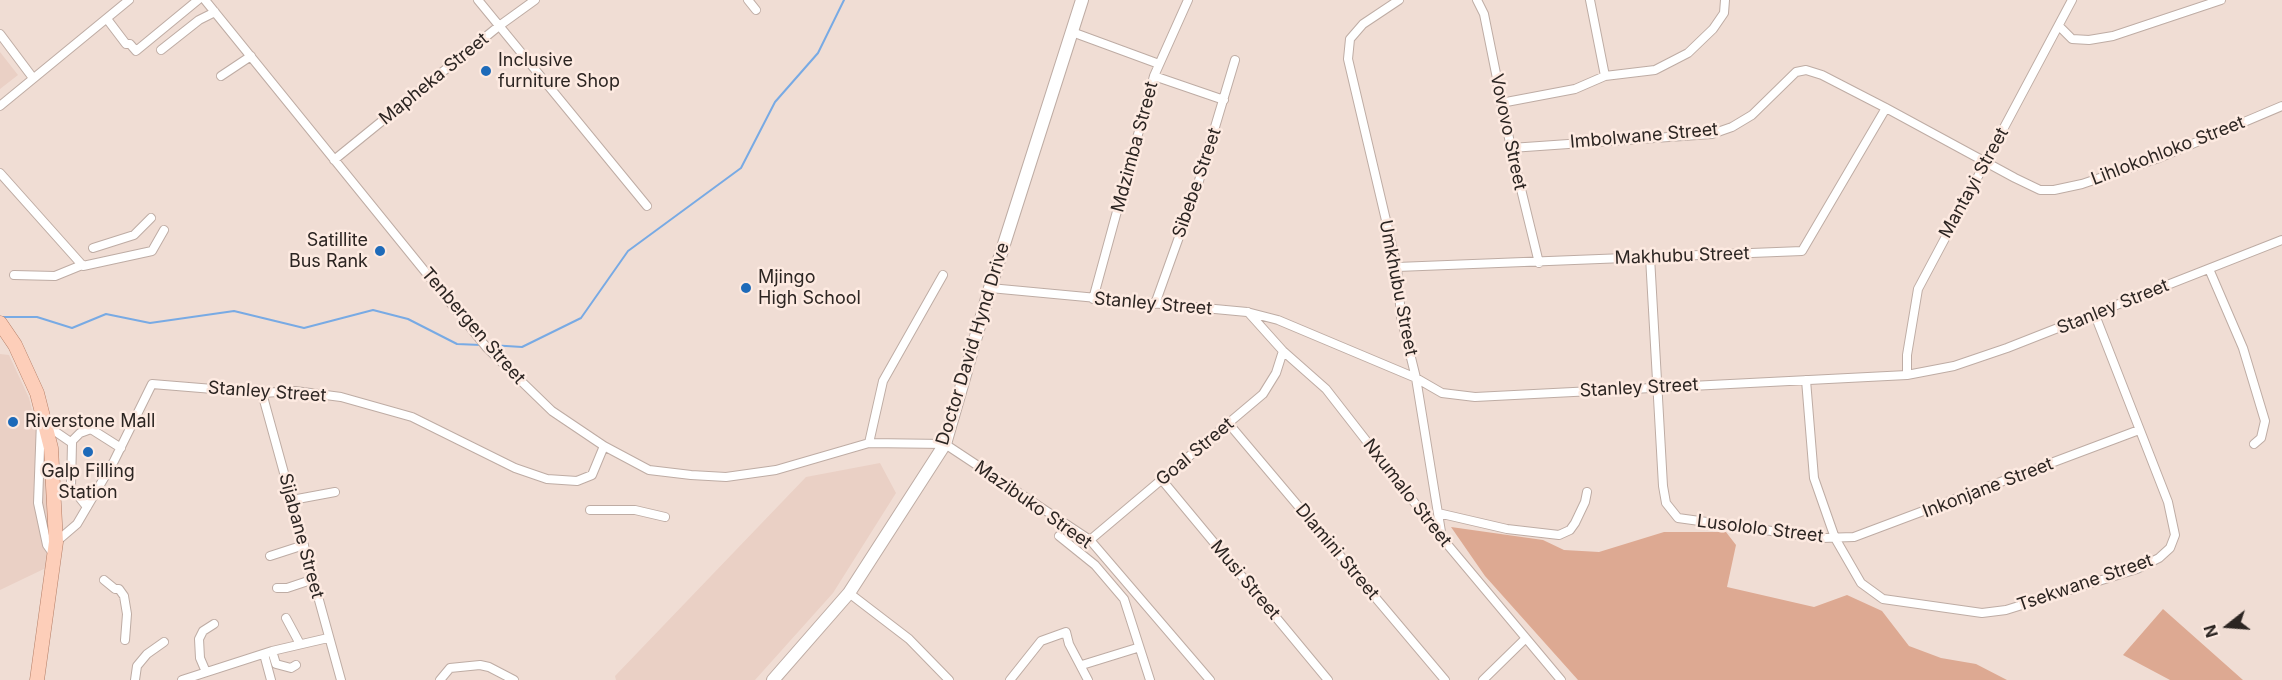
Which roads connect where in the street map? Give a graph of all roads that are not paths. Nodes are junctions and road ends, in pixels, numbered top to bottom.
1 (129, 0) edge
2 (198, 0) edge
3 (205, 0) edge
4 (478, 0) edge
5 (535, 0) edge
6 (748, 0) edge
7 (1082, 0) edge
8 (1188, 0) edge
9 (1399, 0) edge
10 (1478, 0) edge
11 (1590, 0) edge
12 (1725, 0) edge
13 (2072, 0) edge
14 (2221, 0) edge
15 (756, 10) dead end
16 (215, 12) junction
17 (107, 19) junction
18 (499, 26) junction
19 (2059, 26) junction
20 (1072, 32) junction
21 (0, 34) edge
22 (161, 51) dead end
23 (250, 56) junction
24 (1235, 60) dead end
25 (1158, 64) junction
26 (221, 76) dead end
27 (1154, 76) junction
28 (1605, 76) junction
29 (33, 78) junction
30 (1224, 100) junction
31 (1501, 104) junction
32 (0, 106) edge
33 (2282, 106) edge
34 (1886, 108) junction
35 (1510, 148) junction
36 (334, 160) junction
37 (1986, 163) junction
38 (0, 173) edge
39 (646, 206) dead end
40 (151, 218) dead end
41 (164, 230) dead end
42 (2282, 240) edge
43 (93, 248) dead end
44 (1650, 257) junction
45 (1539, 264) junction
46 (82, 265) junction
47 (1397, 267) junction
48 (2208, 269) junction
49 (943, 274) dead end
50 (14, 275) dead end
51 (990, 288) junction
52 (1093, 298) junction
53 (1155, 304) junction
54 (1247, 312) junction
55 (2095, 315) junction
56 (0, 323) edge
57 (1282, 351) junction
58 (1907, 375) junction
59 (1416, 378) junction
60 (1806, 380) junction
61 (1658, 387) junction
62 (262, 393) junction
63 (43, 416) junction
64 (1229, 424) junction
65 (2139, 430) junction
66 (71, 442) junction
67 (868, 443) junction
68 (945, 444) junction
69 (2254, 444) dead end
70 (604, 446) junction
71 (121, 447) junction
72 (1162, 480) junction
73 (335, 492) dead end
74 (1587, 492) dead end
75 (292, 500) junction
76 (87, 507) junction
77 (590, 510) dead end
78 (1438, 513) junction
79 (665, 517) dead end
80 (1059, 536) dead end
81 (1442, 538) junction
82 (1835, 538) junction
83 (1090, 540) junction
84 (304, 544) junction
85 (55, 549) junction
86 (270, 556) dead end
87 (314, 579) junction
88 (104, 580) dead end
89 (277, 588) dead end
90 (849, 594) junction
91 (286, 618) dead end
92 (214, 624) dead end
93 (328, 638) junction
94 (1525, 639) junction
95 (125, 640) dead end
96 (164, 642) dead end
97 (300, 644) junction
98 (1137, 648) junction
99 (268, 653) junction
100 (296, 665) dead end
101 (1082, 665) junction
102 (201, 676) edge
103 (35, 680) edge
104 (135, 680) edge
105 (182, 680) edge
106 (271, 680) edge
107 (341, 680) edge
108 (440, 680) edge
109 (514, 680) edge
110 (773, 680) edge
111 (949, 680) edge
112 (1010, 680) edge
113 (1088, 680) edge
114 (1150, 680) edge
115 (1210, 680) edge
116 (1328, 680) edge
117 (1445, 680) edge
118 (1483, 680) edge
119 (1561, 680) edge

1 - 17 street
2 - 17 street
3 - 16 street, Tenbergen Street
4 - 18 street
5 - 18 street, Mapheka Street
6 - 15 street
7 - 20 main road, Doctor David Hynd Drive
8 - 25 street, Mdzimba Street
9 - 47 street, Umkhubu Street
10 - 31 street, Vovovo Street
11 - 28 street
12 - 28 street
13 - 19 street, Mantayi Street
14 - 19 street
16 - 22 street
16 - 23 street, Tenbergen Street
17 - 29 street
18 - 36 street, Mapheka Street
18 - 39 street
19 - 37 street, Mantayi Street
20 - 25 street
20 - 51 main road, Doctor David Hynd Drive
21 - 29 street
23 - 26 street
23 - 36 street, Tenbergen Street
24 - 30 street, Sibebe Street
25 - 27 street, Mdzimba Street
27 - 30 street
27 - 52 street, Mdzimba Street
28 - 31 street
29 - 32 street
30 - 53 street, Sibebe Street
31 - 35 street, Vovovo Street
33 - 37 street, Lihlokohloko Street
34 - 35 street, Imbolwane Street
34 - 37 street, Imbolwane Street
34 - 44 street, Makhubu Street
35 - 45 street, Vovovo Street
36 - 70 street, Tenbergen Street
37 - 58 street, Mantayi Street
38 - 46 street
40 - 43 street
41 - 46 street
42 - 48 street, Stanley Street
44 - 45 street, Makhubu Street
44 - 61 street
45 - 47 street, Makhubu Street
46 - 50 street
47 - 59 street, Umkhubu Street
48 - 55 street, Stanley Street
48 - 69 street
49 - 67 street
51 - 52 street, Stanley Street
51 - 68 main road, Doctor David Hynd Drive
52 - 53 street, Stanley Street
53 - 54 street, Stanley Street
54 - 57 street, Nxumalo Street
54 - 59 street, Stanley Street
55 - 58 street, Stanley Street
55 - 65 street, Tsekwane Street
56 - 63 main road
57 - 64 street, Goal Street
57 - 81 street, Nxumalo Street
58 - 60 street, Stanley Street
59 - 61 street, Stanley Street
59 - 78 street, Umkhubu Street
60 - 61 street, Stanley Street
60 - 82 street, Tsekwane Street
61 - 82 street, Lusololo Street
62 - 70 street, Stanley Street
62 - 71 street, Stanley Street
62 - 75 street, Sijabane Street
63 - 66 street
63 - 85 main road
64 - 72 street, Goal Street
64 - 117 street, Dlamini Street
65 - 82 street, Inkonjane Street
65 - 82 street, Tsekwane Street
66 - 71 street
66 - 76 street
67 - 68 street, Tenbergen Street
67 - 70 street, Tenbergen Street
68 - 83 street, Mazibuko Street
68 - 90 main road, Doctor David Hynd Drive
71 - 76 street, Stanley Street
72 - 83 street, Goal Street
72 - 116 street, Musi Street
73 - 75 street
74 - 78 street
75 - 84 street, Sijabane Street
76 - 85 street, Stanley Street
77 - 79 street
78 - 81 street, Umkhubu Street
80 - 98 street
81 - 94 street, Nxumalo Street
83 - 115 street, Mazibuko Street
84 - 86 street
84 - 87 street, Sijabane Street
85 - 103 main road
87 - 89 street
87 - 93 street, Sijabane Street
88 - 95 street
90 - 110 main road, Doctor David Hynd Drive
90 - 111 street
91 - 97 street
92 - 102 street
93 - 97 street
93 - 107 street, Sijabane Street
94 - 118 street
94 - 119 street, Nxumalo Street
96 - 104 street
97 - 99 street
98 - 101 street
98 - 114 street
99 - 100 street
99 - 102 street
99 - 106 street
101 - 112 street
101 - 113 street
102 - 105 street
108 - 109 street

